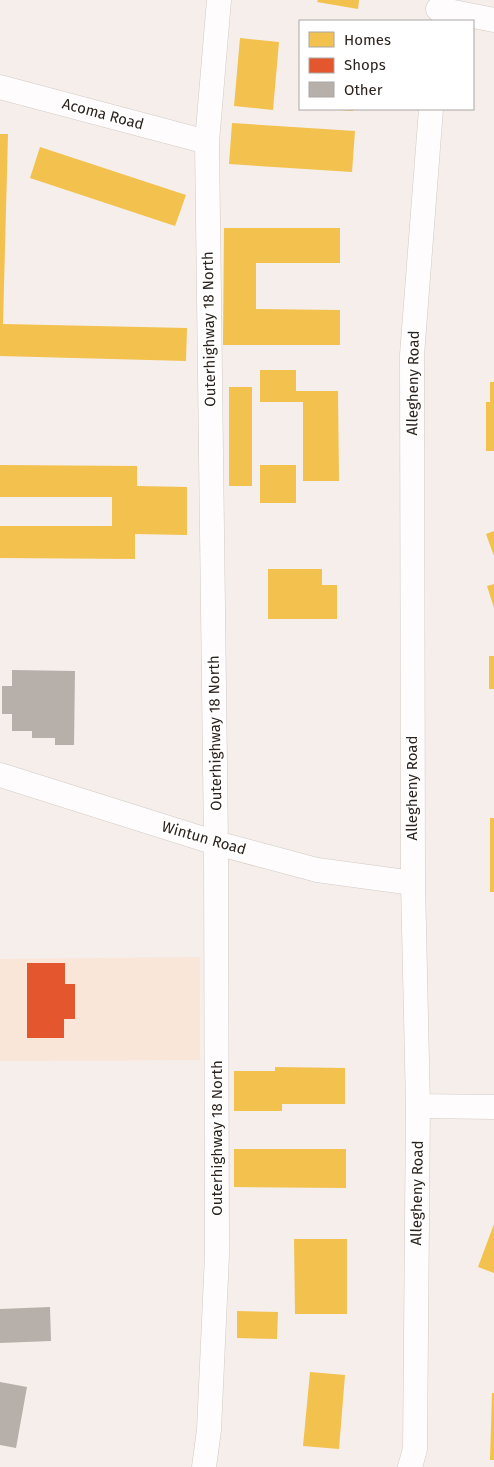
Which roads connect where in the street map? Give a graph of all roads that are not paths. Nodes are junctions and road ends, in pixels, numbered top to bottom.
1 (219, 0) edge
2 (438, 10) edge
3 (494, 20) edge
4 (0, 86) edge
5 (430, 110) edge
6 (207, 142) junction
7 (0, 775) edge
8 (216, 843) junction
9 (412, 883) junction
10 (418, 1106) junction
11 (494, 1107) edge
12 (204, 1467) edge
13 (410, 1467) edge

1 - 6 street, Outerhighway 18 North
2 - 3 street
4 - 6 street, Acoma Road
5 - 9 street, Allegheny Road
6 - 8 street, Outerhighway 18 North
7 - 8 street, Wintun Road
8 - 9 street, Wintun Road
8 - 12 street, Outerhighway 18 North
9 - 10 street, Allegheny Road
10 - 11 street
10 - 13 street, Allegheny Road

